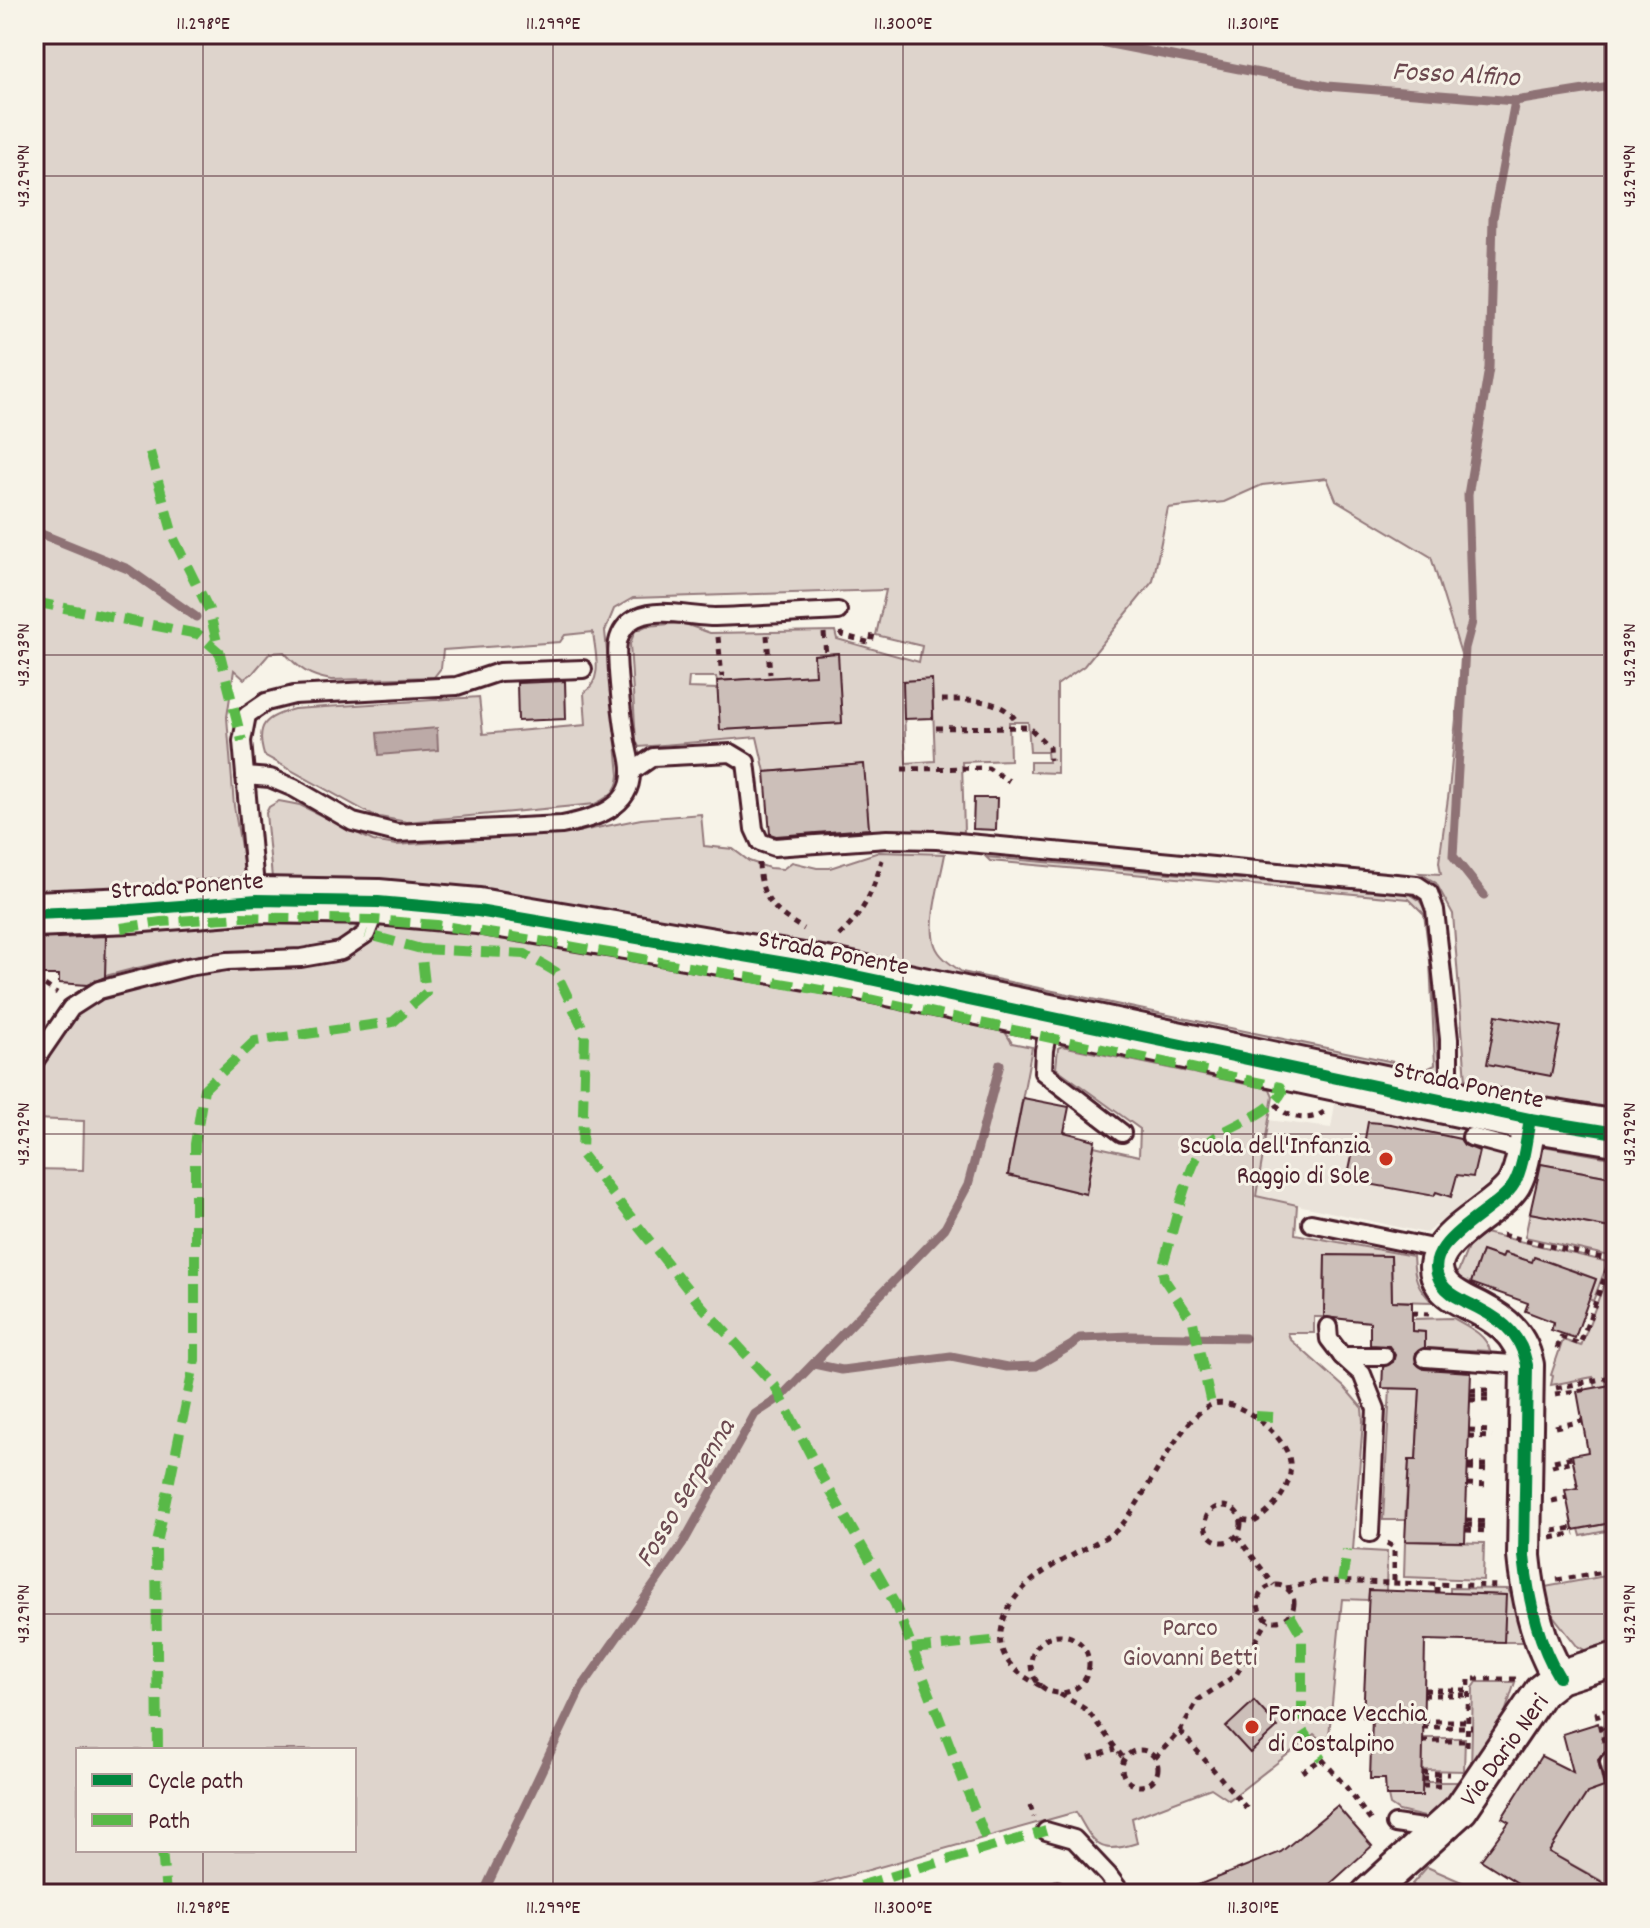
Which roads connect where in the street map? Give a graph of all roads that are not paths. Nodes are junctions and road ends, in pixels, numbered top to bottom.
1 (838, 611) road end
2 (583, 669) dead end
3 (631, 772) junction
4 (245, 776) junction
5 (257, 900) junction
6 (378, 902) junction
7 (34, 914) edge
8 (1050, 1017) junction
9 (34, 1062) edge
10 (1460, 1119) junction
11 (1122, 1133) dead end
12 (1616, 1133) edge
13 (1527, 1135) junction
14 (1311, 1223) dead end
15 (1442, 1250) junction
16 (1328, 1327) dead end
17 (1342, 1356) junction
18 (1384, 1356) dead end
19 (1425, 1358) dead end
20 (1540, 1363) junction
21 (1370, 1533) road end
22 (1616, 1659) edge
23 (1559, 1677) junction
24 (1609, 1762) road end
25 (1616, 1788) edge
26 (1046, 1831) dead end
27 (1122, 1894) edge
28 (1368, 1894) edge

1 - 3 lane
2 - 4 lane
3 - 4 lane
3 - 10 lane
4 - 5 lane
5 - 6 main road, Strada Ponente
5 - 7 main road, Strada Ponente
6 - 8 main road, Strada Ponente
6 - 9 lane
8 - 10 main road, Strada Ponente
8 - 11 lane
10 - 13 main road, Strada Ponente
12 - 13 main road, Strada Ponente
13 - 15 street
14 - 15 lane
15 - 20 street
16 - 17 lane
17 - 18 lane
17 - 21 lane
19 - 20 lane
20 - 23 street
22 - 23 street, Via Dario Neri
23 - 28 street, Via Dario Neri
24 - 25 lane
26 - 27 lane

